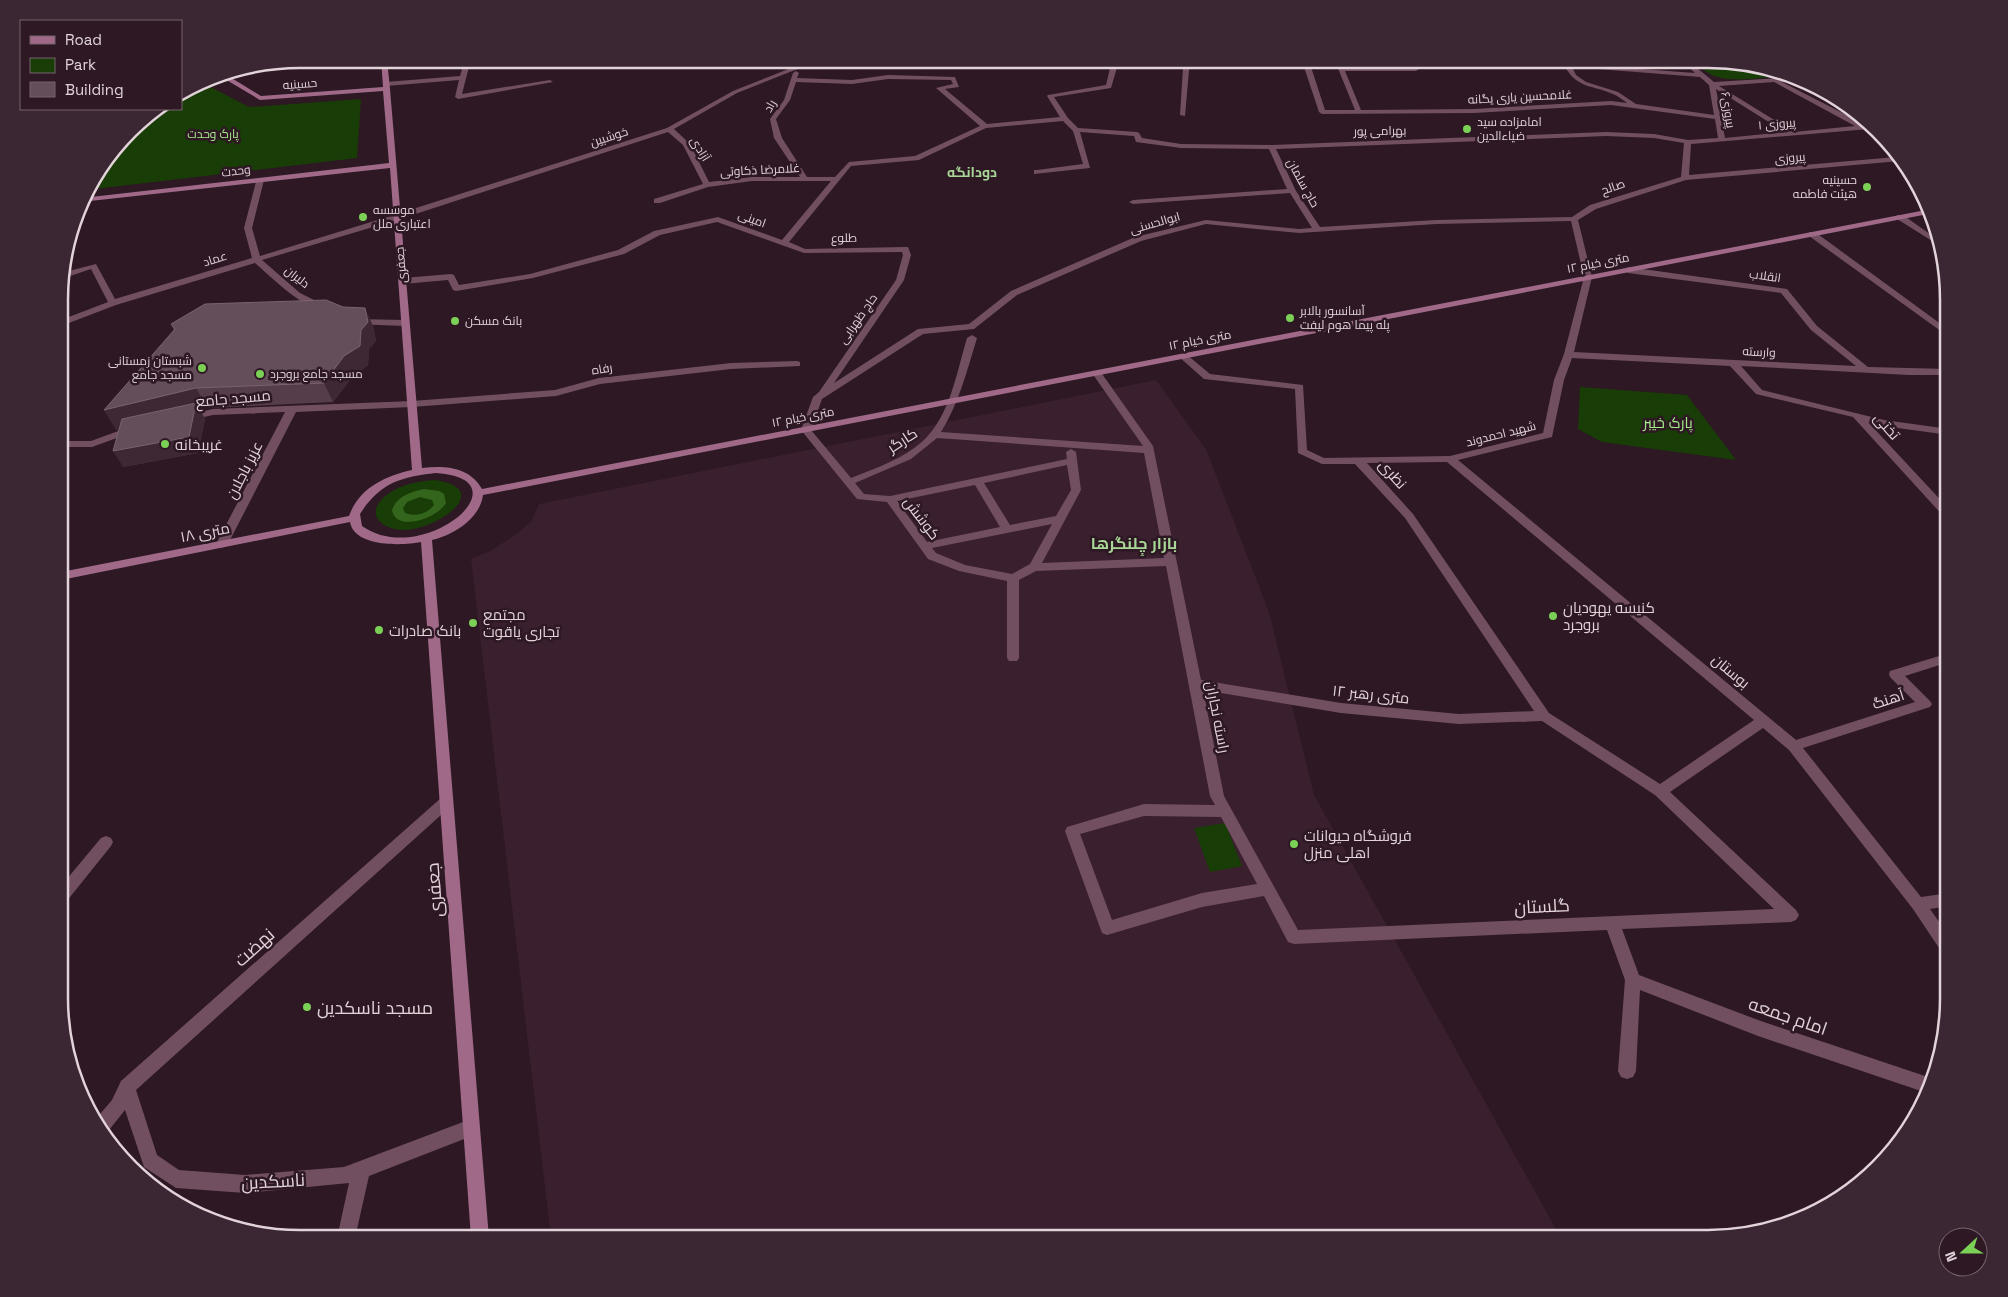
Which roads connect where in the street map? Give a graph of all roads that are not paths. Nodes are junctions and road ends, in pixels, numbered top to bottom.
1 (385, 68) edge
2 (465, 68) edge
3 (795, 68) edge
4 (798, 68) edge
5 (1114, 68) edge
6 (1187, 68) edge
7 (1308, 68) edge
8 (1342, 68) edge
9 (1391, 68) edge
10 (1414, 68) edge
11 (1569, 68) edge
12 (1607, 68) edge
13 (1694, 68) edge
14 (1702, 75) junction
15 (462, 78) junction
16 (229, 79) edge
17 (794, 80) junction
18 (1774, 80) junction
19 (1782, 80) edge
20 (550, 82) dead end
21 (1712, 84) junction
22 (386, 86) junction
23 (1637, 106) junction
24 (1359, 112) junction
25 (1183, 115) dead end
26 (1717, 118) junction
27 (1065, 119) junction
28 (1861, 125) edge
29 (985, 126) junction
30 (1863, 127) edge
31 (669, 129) junction
32 (1076, 130) junction
33 (1793, 134) junction
34 (1722, 140) junction
35 (1688, 142) junction
36 (1272, 147) junction
37 (1893, 159) edge
38 (392, 164) junction
39 (1037, 172) dead end
40 (1685, 178) junction
41 (805, 179) junction
42 (837, 179) junction
43 (260, 180) junction
44 (707, 185) junction
45 (1292, 191) junction
46 (90, 199) edge
47 (657, 201) dead end
48 (1133, 202) dead end
49 (1924, 213) edge
50 (397, 217) junction
51 (1900, 217) junction
52 (1574, 219) junction
53 (1317, 229) junction
54 (1812, 234) junction
55 (1933, 240) edge
56 (784, 243) junction
57 (905, 249) joint
58 (257, 260) junction
59 (1628, 270) junction
60 (69, 274) edge
61 (1588, 278) junction
62 (403, 281) junction
63 (113, 303) junction
64 (333, 312) edge
65 (347, 319) edge
66 (68, 320) edge
67 (405, 323) junction
68 (1940, 327) edge
69 (972, 338) dead end
70 (1569, 355) junction
71 (1183, 356) junction
72 (797, 364) dead end
73 (1733, 364) junction
74 (1866, 370) junction
75 (1940, 372) edge
76 (1097, 373) junction
77 (818, 397) junction
78 (954, 401) junction
79 (412, 404) junction
80 (292, 409) junction
81 (1856, 415) junction
82 (176, 420) edge
83 (139, 428) edge
84 (806, 430) junction
85 (1940, 431) edge
86 (935, 435) junction
87 (68, 444) edge
88 (1070, 445) junction
89 (1149, 450) junction
90 (1357, 459) junction
91 (1450, 459) junction
92 (1072, 461) junction
93 (417, 472) junction
94 (978, 481) junction
95 (849, 482) junction
96 (479, 493) junction
97 (861, 497) junction
98 (890, 499) junction
99 (1940, 506) edge
100 (871, 507) dead end
101 (355, 518) junction
102 (1060, 519) junction
103 (1007, 530) junction
104 (426, 538) junction
105 (222, 544) junction
106 (925, 546) junction
107 (1170, 562) junction
108 (1034, 568) junction
109 (68, 575) edge
110 (1013, 578) junction
111 (1013, 658) dead end
112 (1940, 660) edge
113 (1195, 684) junction
114 (1544, 716) junction
115 (1765, 720) junction
116 (1794, 746) junction
117 (1660, 791) junction
118 (446, 802) junction
119 (1225, 811) junction
120 (106, 842) dead end
121 (68, 888) edge
122 (1268, 889) junction
123 (1940, 900) edge
124 (1918, 904) junction
125 (1612, 923) junction
126 (1940, 936) edge
127 (1294, 937) joint
128 (1633, 980) junction
129 (1627, 1071) dead end
130 (1924, 1084) edge
131 (127, 1087) junction
132 (104, 1122) edge
133 (471, 1128) junction
134 (361, 1170) junction
135 (348, 1230) edge
136 (479, 1230) edge

1 - 22 street, جعفری
2 - 15 street
3 - 31 street, خوشبین
4 - 17 street, راد
5 - 27 street
6 - 25 street
7 - 24 street, غلامحسین یاری یگانه
8 - 24 street
9 - 10 street
11 - 23 street
12 - 14 street
13 - 14 street
14 - 21 street
15 - 20 street
15 - 22 street
16 - 22 street, حسینیه
17 - 29 street
17 - 41 street, راد
18 - 19 street
18 - 21 street
18 - 28 street
21 - 26 street, پیروزی۶
21 - 33 street
22 - 38 street, جعفری
23 - 24 street, غلامحسین یاری یگانه
23 - 26 street, غلامحسین یاری یگانه
26 - 34 street, پیروزی۶
27 - 29 street
27 - 32 street
29 - 42 street
30 - 33 street, پیروزی ۱
31 - 44 street, آزادی
31 - 50 street, خوشبین
32 - 36 street, بهرامی پور
32 - 39 street
33 - 34 street, پیروزی ۱
34 - 35 street, پیروزی ۱
35 - 36 street, بهرامی پور
35 - 40 street
36 - 45 street, حاج سلمان
37 - 40 street, پیروزی
38 - 43 street, وحدت
38 - 50 street, جعفری
40 - 52 street, صالح
41 - 42 street, غلامرضا ذکاوتی
41 - 44 street, غلامرضا ذکاوتی
42 - 56 street
43 - 46 street, وحدت
43 - 58 street
44 - 47 street, غلامرضا ذکاوتی
45 - 48 street
45 - 53 street, حاج سلمان
49 - 51 street, ۱۲ متری خیام
50 - 58 street, عماد
50 - 62 street, جعفری
51 - 54 street, ۱۲ متری خیام
51 - 55 street
52 - 53 street, ابوالحسنی
52 - 61 street
53 - 77 street, ابوالحسنی
54 - 59 street, ۱۲ متری خیام
54 - 68 street
56 - 57 street, طلوع
56 - 62 street, امینی
57 - 77 street, حاج ظهرابی
58 - 63 street, عماد
58 - 64 street, دلیران
59 - 61 street, ۱۲ متری خیام
59 - 74 street, انقلاب
60 - 63 street
61 - 70 street, شهید احمدوند
61 - 71 street, ۱۲ متری خیام
62 - 67 street, جعفری
63 - 66 street, عماد
65 - 67 street
67 - 79 street, جعفری
69 - 78 street, کارگر
70 - 73 street, وارسته
70 - 91 street, شهید احمدوند
71 - 76 street, ۱۲ متری خیام
71 - 90 street, نظری
72 - 79 street, رفاه
73 - 74 street, وارسته
73 - 81 street, تختی
74 - 75 street, وارسته
76 - 78 street, ۱۲ متری خیام
76 - 89 street
77 - 84 street
78 - 84 street, ۱۲ متری خیام
78 - 86 street, کارگر
79 - 80 street, مسجد جامع
79 - 93 street, جعفری
80 - 82 street, مسجد جامع
80 - 105 street, عزیز باجلان
81 - 85 street
81 - 99 street, تختی
83 - 87 street
84 - 95 street
84 - 96 street, ۱۲ متری خیام
86 - 88 street
86 - 95 street, کارگر
88 - 89 street
88 - 92 street
89 - 107 street, راسته نجاران
90 - 91 street, شهید احمدوند
90 - 114 street, نظری
91 - 115 street, بوستان
92 - 94 street
92 - 102 street
93 - 96 street
93 - 101 street
94 - 98 street
94 - 103 street
95 - 97 street
96 - 104 street
97 - 98 street, کوشش
97 - 100 street
98 - 106 street, کوشش
101 - 104 street
101 - 105 street, ۱۸ متری
102 - 103 street
102 - 108 street
103 - 106 street
104 - 118 street, جعفری
105 - 109 street, ۱۸ متری
106 - 110 street, کوشش
107 - 108 street
107 - 113 street, راسته نجاران
108 - 110 street
110 - 111 street
112 - 116 street, آهنگ
113 - 114 street, ۱۲ متری رهبر
113 - 119 street, راسته نجاران
114 - 117 street
115 - 116 street, بوستان
115 - 117 street
116 - 124 street, بوستان
117 - 125 street, گلستان
118 - 131 street, نهضت
118 - 133 street, جعفری
119 - 122 street, راسته نجاران
119 - 122 street
120 - 121 street
122 - 127 street, راسته نجاران
123 - 124 street
124 - 126 street, بوستان
125 - 127 street, گلستان
125 - 128 street
128 - 129 street
128 - 130 street, امام جمعه
131 - 132 street, نهضت
131 - 134 street, ناسکدین
133 - 134 street, ناسکدین
133 - 136 street, جعفری
134 - 135 street

